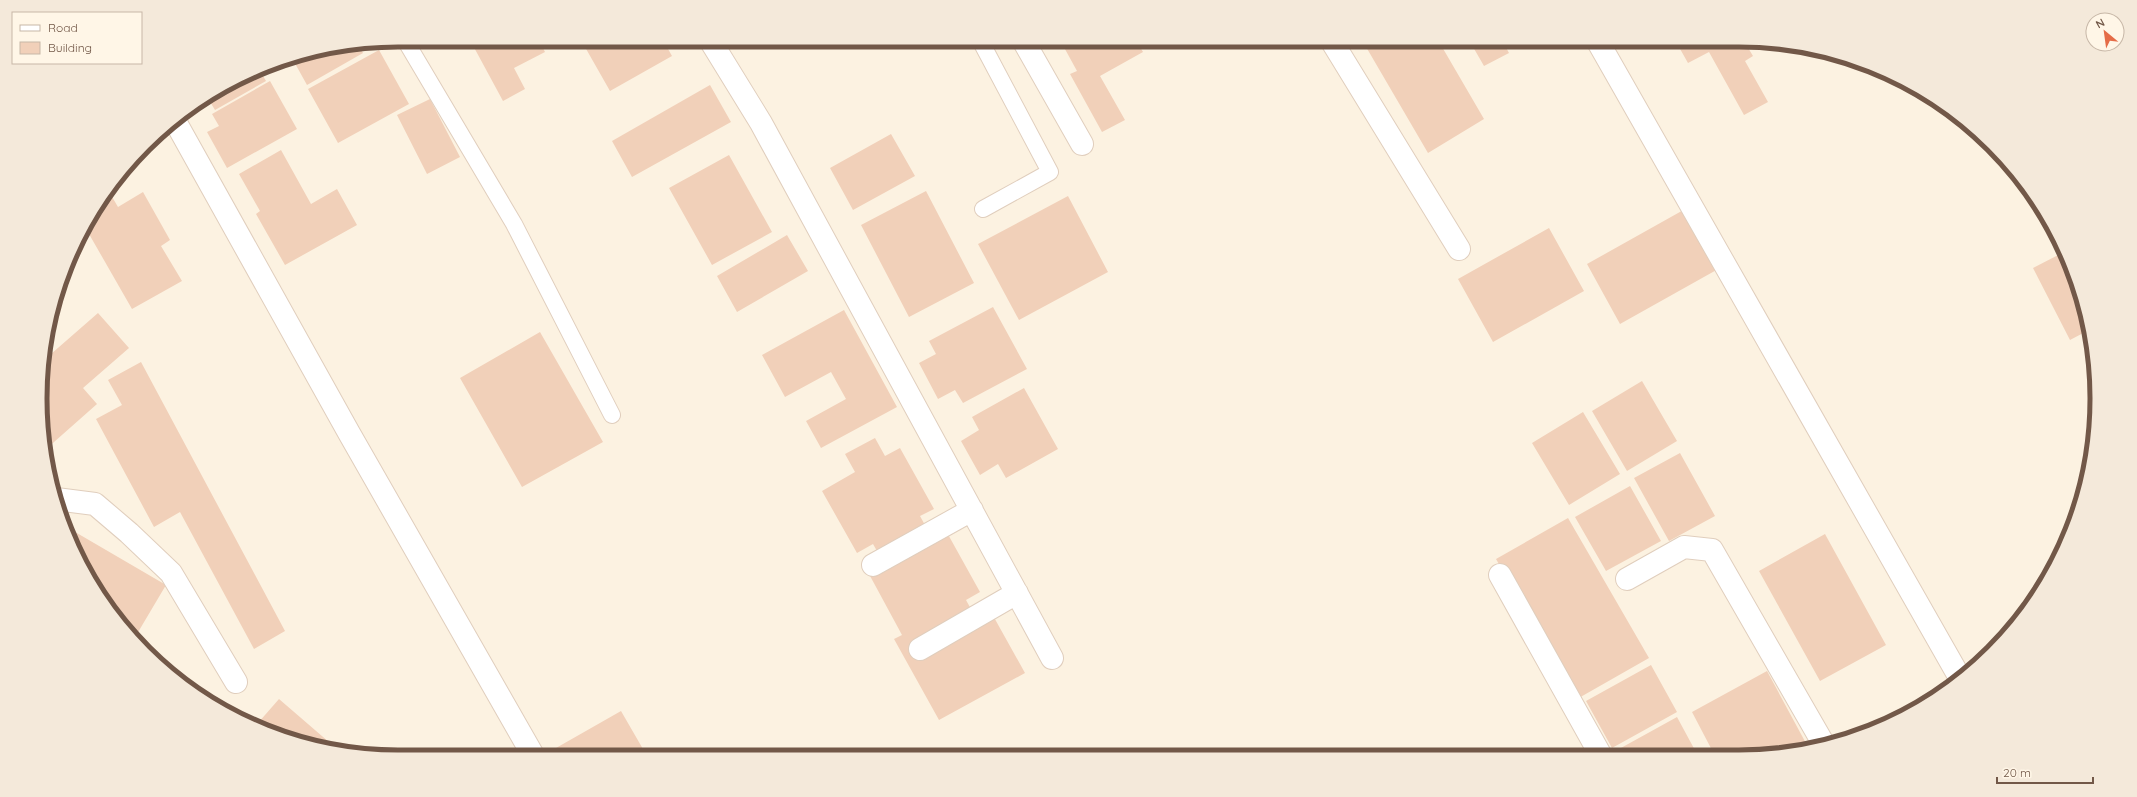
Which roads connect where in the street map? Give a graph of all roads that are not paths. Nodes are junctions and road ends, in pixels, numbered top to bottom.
1 (409, 47) edge
2 (714, 47) edge
3 (984, 47) edge
4 (1027, 47) edge
5 (1335, 47) edge
6 (1601, 47) edge
7 (178, 126) edge
8 (1082, 144) dead end
9 (983, 209) dead end
10 (1459, 249) dead end
11 (612, 415) dead end
12 (63, 501) edge
13 (972, 510) junction
14 (873, 565) dead end
15 (1500, 574) dead end
16 (1627, 579) dead end
17 (1017, 593) junction
18 (920, 649) dead end
19 (1052, 658) dead end
20 (1957, 673) edge
21 (236, 682) dead end
22 (1821, 740) edge
23 (530, 750) edge
24 (1598, 750) edge

1 - 11 lane
2 - 13 street
3 - 9 lane
4 - 8 street
5 - 10 street
6 - 20 street
7 - 23 street
12 - 21 street
13 - 14 street
13 - 17 street
15 - 24 street
16 - 22 street
17 - 18 street
17 - 19 street

